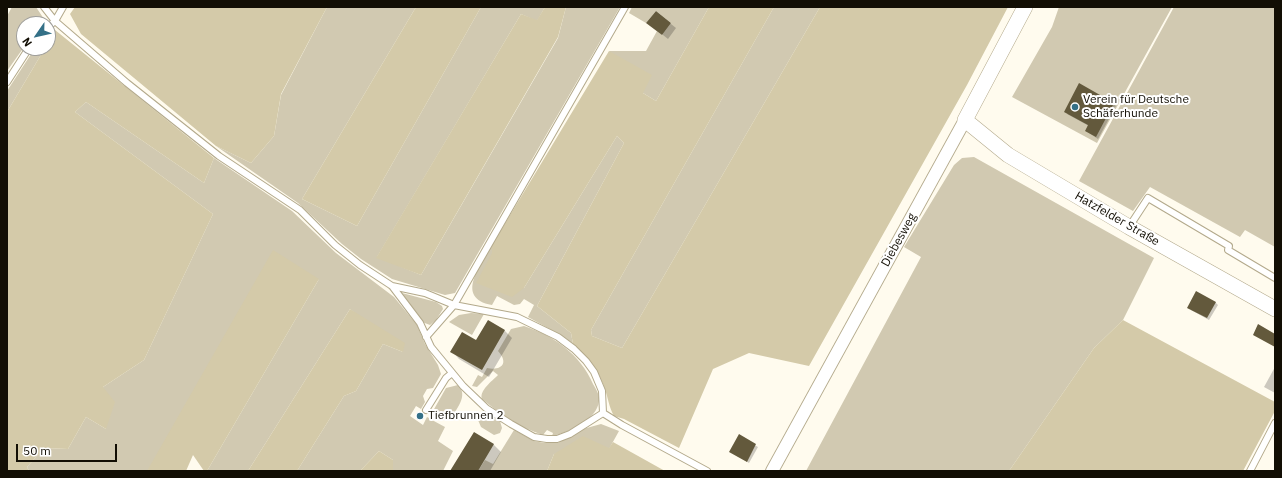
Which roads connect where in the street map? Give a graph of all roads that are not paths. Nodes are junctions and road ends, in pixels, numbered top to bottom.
1 (44, 7) edge
2 (63, 7) edge
3 (625, 7) edge
4 (1024, 7) edge
5 (52, 16) edge
6 (56, 18) edge
7 (56, 21) edge
8 (24, 56) edge
9 (7, 82) edge
10 (966, 120) junction
11 (1129, 227) junction
12 (1275, 278) edge
13 (392, 286) junction
14 (454, 305) junction
15 (1275, 309) edge
16 (426, 337) junction
17 (452, 372) junction
18 (426, 410) dead end
19 (604, 413) junction
20 (1275, 423) edge
21 (707, 471) edge
22 (772, 471) edge
23 (1250, 471) edge

1 - 5 lane
2 - 6 lane
3 - 14 lane
4 - 10 street, Diebesweg
7 - 13 lane
8 - 9 lane
10 - 11 street, Hatzfelder Straße
10 - 22 street, Diebesweg
11 - 12 lane
11 - 15 street, Hatzfelder Straße
13 - 14 lane
13 - 16 lane
14 - 16 lane
14 - 19 lane
16 - 17 lane
17 - 18 lane
17 - 19 lane
19 - 21 lane
20 - 23 lane

